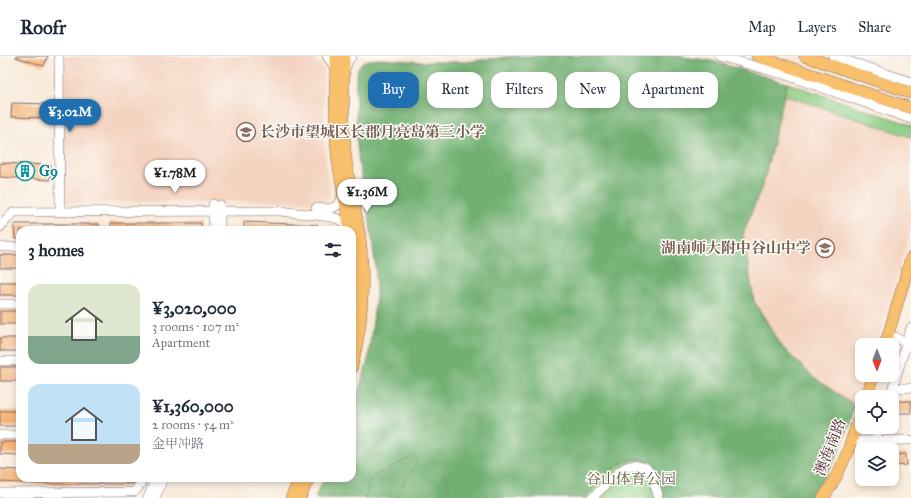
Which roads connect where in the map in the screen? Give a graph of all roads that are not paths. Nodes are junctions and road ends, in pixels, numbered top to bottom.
1 (59, 56) edge
2 (328, 56) edge
3 (336, 56) edge
4 (344, 56) edge
5 (352, 56) edge
6 (719, 56) edge
7 (757, 56) edge
8 (805, 56) edge
9 (833, 56) edge
10 (340, 73) junction
11 (911, 82) edge
12 (911, 93) edge
13 (911, 108) edge
14 (911, 119) edge
15 (343, 196) junction
16 (217, 207) junction
17 (60, 208) junction
18 (2, 217) edge
19 (214, 226) edge
20 (219, 226) edge
21 (347, 226) edge
22 (349, 226) edge
23 (0, 227) edge
24 (0, 247) edge
25 (16, 247) edge
26 (911, 258) edge
27 (911, 284) edge
28 (0, 304) edge
29 (16, 304) edge
30 (911, 328) edge
31 (887, 338) edge
32 (895, 338) edge
33 (899, 343) edge
34 (909, 344) edge
35 (356, 347) edge
36 (16, 360) edge
37 (0, 361) edge
38 (893, 388) joint
39 (911, 388) edge
40 (856, 434) edge
41 (859, 434) edge
42 (878, 434) edge
43 (0, 435) edge
44 (16, 435) edge
45 (911, 440) edge
46 (855, 441) junction
47 (875, 441) junction
48 (141, 482) edge
49 (154, 482) edge
50 (161, 482) edge
51 (298, 482) edge
52 (306, 482) edge
53 (0, 493) edge
54 (148, 498) edge
55 (155, 498) edge
56 (291, 498) edge
57 (300, 498) edge
58 (592, 498) edge
59 (659, 498) edge
60 (823, 498) edge
61 (831, 498) edge

1 - 17 street
2 - 10 street
3 - 10 main road
4 - 10 main road
5 - 10 street
6 - 14 street
7 - 13 main road
8 - 12 main road
9 - 11 street
10 - 15 main road
10 - 35 main road
15 - 16 street
15 - 22 main road
16 - 17 street
16 - 19 street
16 - 20 street
16 - 21 street
17 - 18 street
18 - 23 street
24 - 25 street
26 - 31 main road
27 - 32 main road
28 - 29 street
30 - 34 street
33 - 34 street
34 - 38 street
36 - 37 street
38 - 39 street
40 - 46 main road, 澳海南路
41 - 46 main road, 澳海南路
42 - 47 street
43 - 44 street
45 - 47 street
46 - 47 street
46 - 60 main road, 澳海南路
46 - 61 main road, 澳海南路
48 - 53 street
49 - 54 street
50 - 55 street
51 - 56 main road
52 - 57 main road
58 - 59 street

